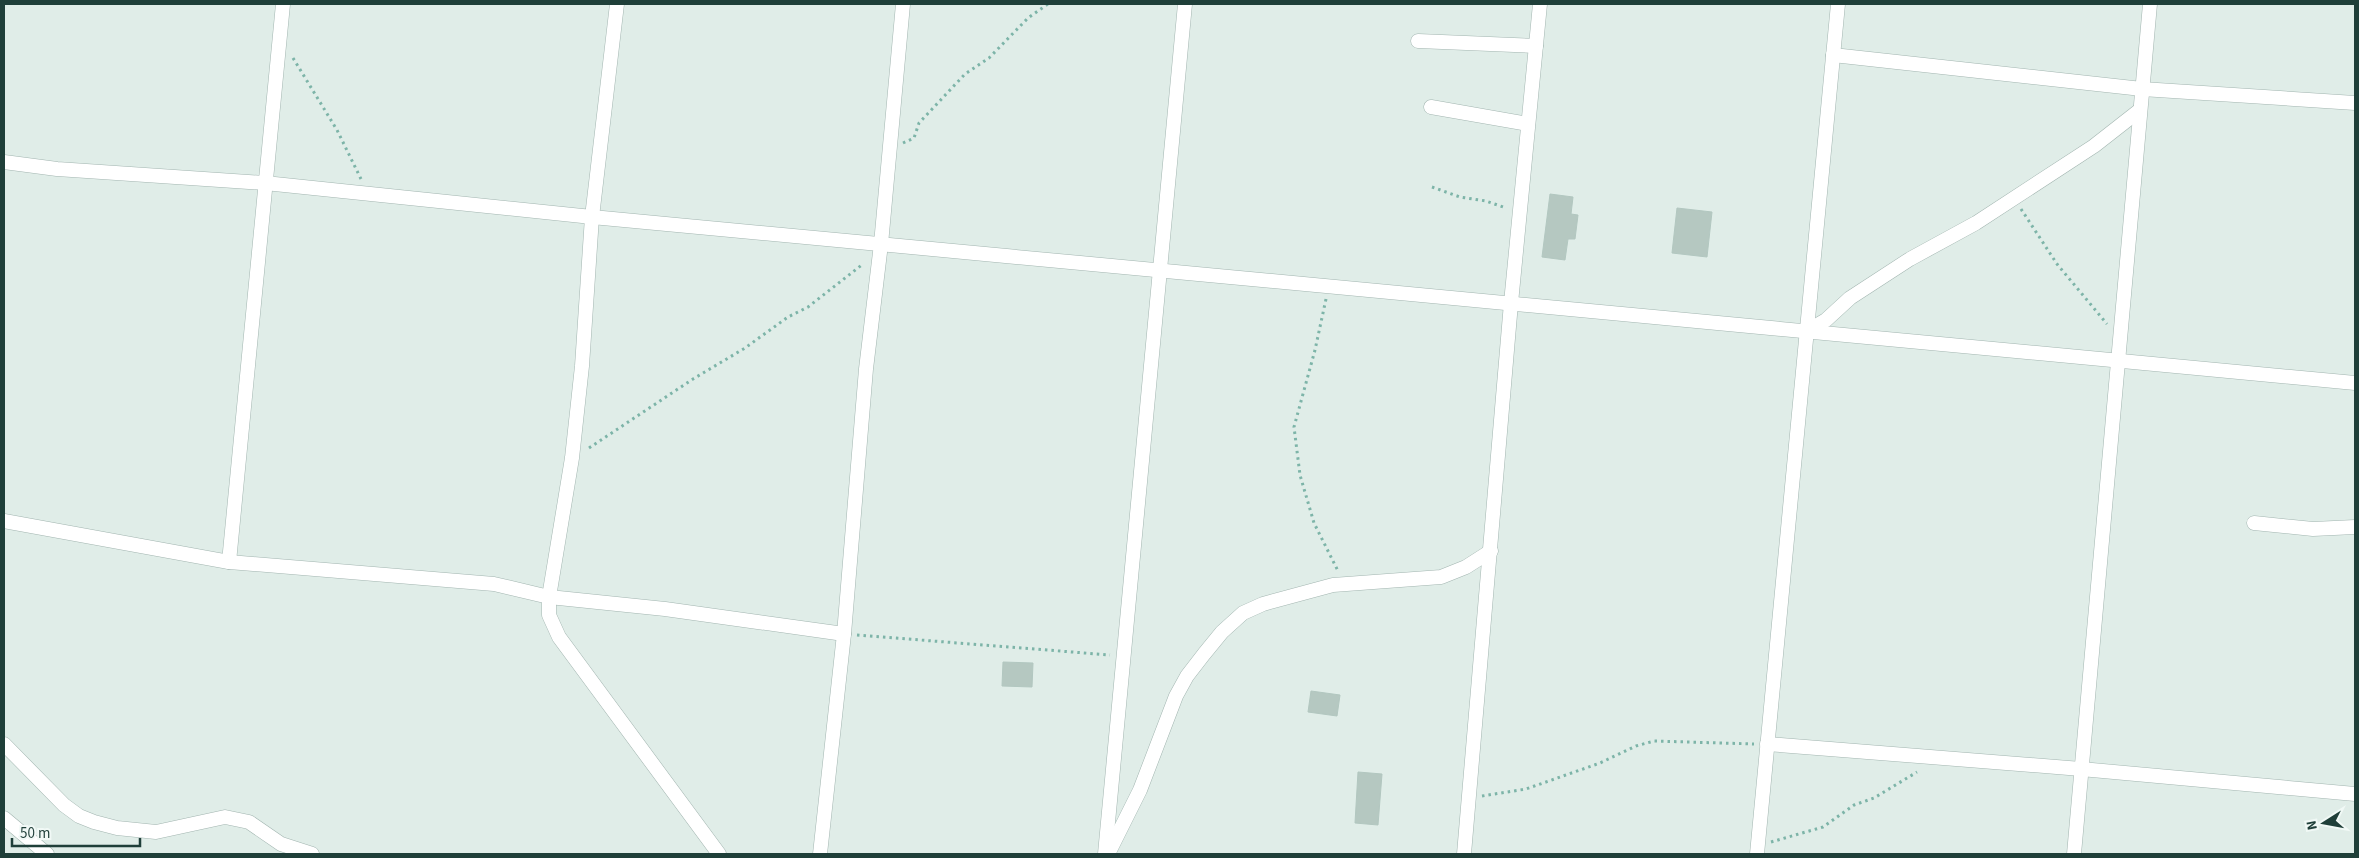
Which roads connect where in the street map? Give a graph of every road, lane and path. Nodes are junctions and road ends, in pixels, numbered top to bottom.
1 (283, 4) edge
2 (617, 4) edge
3 (903, 4) edge
4 (1048, 4) edge
5 (1185, 4) edge
6 (1540, 4) edge
7 (1838, 4) edge
8 (2150, 4) edge
9 (1418, 41) dead end
10 (1536, 46) junction
11 (1834, 55) junction
12 (292, 57) dead end
13 (2142, 90) junction
14 (2355, 103) edge
15 (1432, 107) dead end
16 (2140, 110) junction
17 (1528, 124) junction
18 (890, 144) junction
19 (4, 162) edge
20 (265, 183) junction
21 (1432, 187) dead end
22 (366, 194) junction
23 (2015, 198) junction
24 (1519, 216) junction
25 (592, 217) junction
26 (880, 248) junction
27 (1160, 270) junction
28 (1328, 286) junction
29 (1511, 303) junction
30 (1807, 331) junction
31 (2118, 339) junction
32 (2116, 360) junction
33 (2355, 382) edge
34 (572, 458) junction
35 (4, 521) edge
36 (2254, 523) dead end
37 (2355, 527) edge
38 (1491, 551) junction
39 (229, 562) junction
40 (1345, 584) junction
41 (549, 597) junction
42 (844, 634) junction
43 (1123, 656) junction
44 (4, 744) edge
45 (1767, 744) junction
46 (1938, 758) junction
47 (2081, 769) junction
48 (2355, 794) edge
49 (1469, 798) junction
50 (4, 818) edge
51 (1757, 850) edge
52 (47, 854) edge
53 (312, 854) edge
54 (718, 854) edge
55 (820, 854) edge
56 (1106, 854) edge
57 (1464, 854) edge
58 (2074, 854) edge

1 - 20 street
2 - 25 street
3 - 18 street
4 - 18 path
5 - 27 street
6 - 10 street
7 - 11 street
8 - 13 street
9 - 10 street
10 - 17 street
11 - 13 street
11 - 30 street
12 - 22 path
13 - 14 street
13 - 16 street
15 - 17 street
16 - 23 street
16 - 31 street
17 - 24 street
18 - 26 street
19 - 20 street
20 - 22 street
20 - 39 street
21 - 24 path
22 - 25 street
23 - 30 street
23 - 31 path
24 - 29 street
25 - 26 street
25 - 34 street
26 - 27 street
26 - 34 path
26 - 42 street
27 - 28 street
27 - 43 street
28 - 29 street
28 - 40 path
29 - 30 street
29 - 38 street
30 - 32 street
30 - 45 street
31 - 32 street
32 - 33 street
32 - 47 street
34 - 41 street
35 - 39 street
36 - 37 street
38 - 40 street
38 - 49 street
39 - 41 street
40 - 56 street
41 - 42 street
41 - 54 street
42 - 43 path
42 - 55 street
43 - 56 street
44 - 53 street
45 - 46 street
45 - 49 path
45 - 51 street
46 - 47 street
46 - 51 path
47 - 48 street
47 - 58 street
49 - 57 street
50 - 52 street

